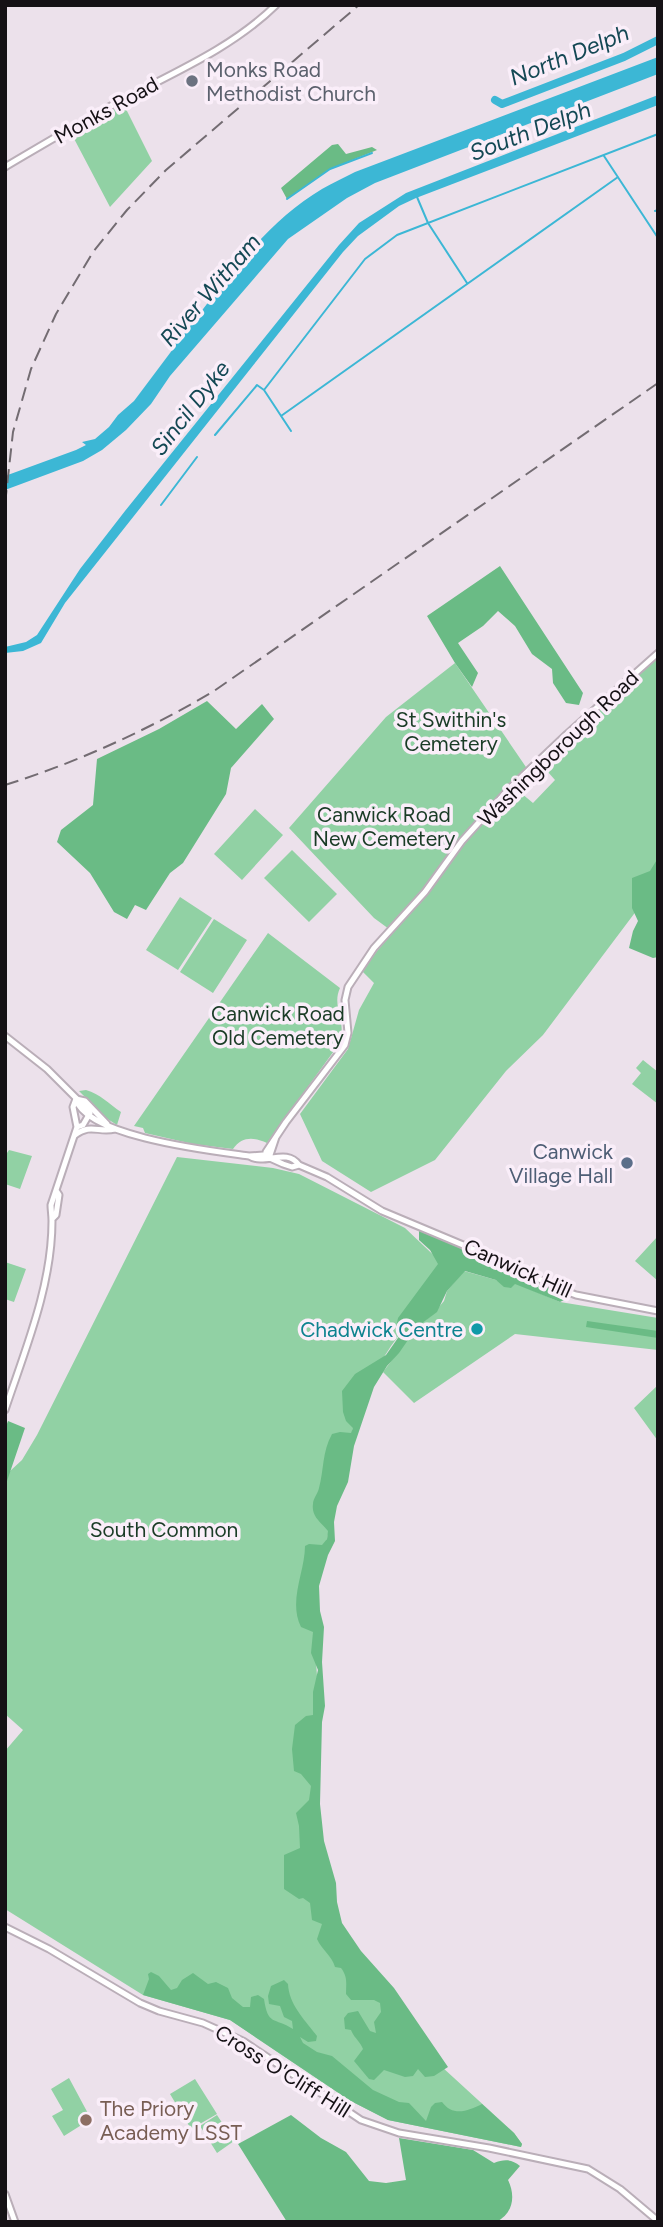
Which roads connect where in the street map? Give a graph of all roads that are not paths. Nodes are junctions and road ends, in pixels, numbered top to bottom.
1 (276, 5) edge
2 (5, 167) edge
3 (658, 653) edge
4 (5, 1036) edge
5 (76, 1099) junction
6 (89, 1114) junction
7 (99, 1115) junction
8 (107, 1124) junction
9 (77, 1127) junction
10 (116, 1129) junction
11 (75, 1135) junction
12 (269, 1158) junction
13 (658, 1311) edge
14 (5, 1410) edge
15 (5, 1927) edge
16 (5, 2194) edge
17 (658, 2221) edge
18 (15, 2222) edge

1 - 2 main road, Monks Road
3 - 12 main road, Washingborough Road
4 - 5 main road
5 - 6 main road
5 - 7 main road
5 - 9 main road
6 - 7 main road
6 - 8 main road
6 - 9 main road
7 - 8 main road
8 - 10 main road
9 - 11 main road
10 - 11 main road
10 - 12 main road, Canwick Hill
11 - 14 main road
12 - 13 main road, Canwick Hill
15 - 17 main road, Cross O'Cliff Hill
16 - 18 main road

